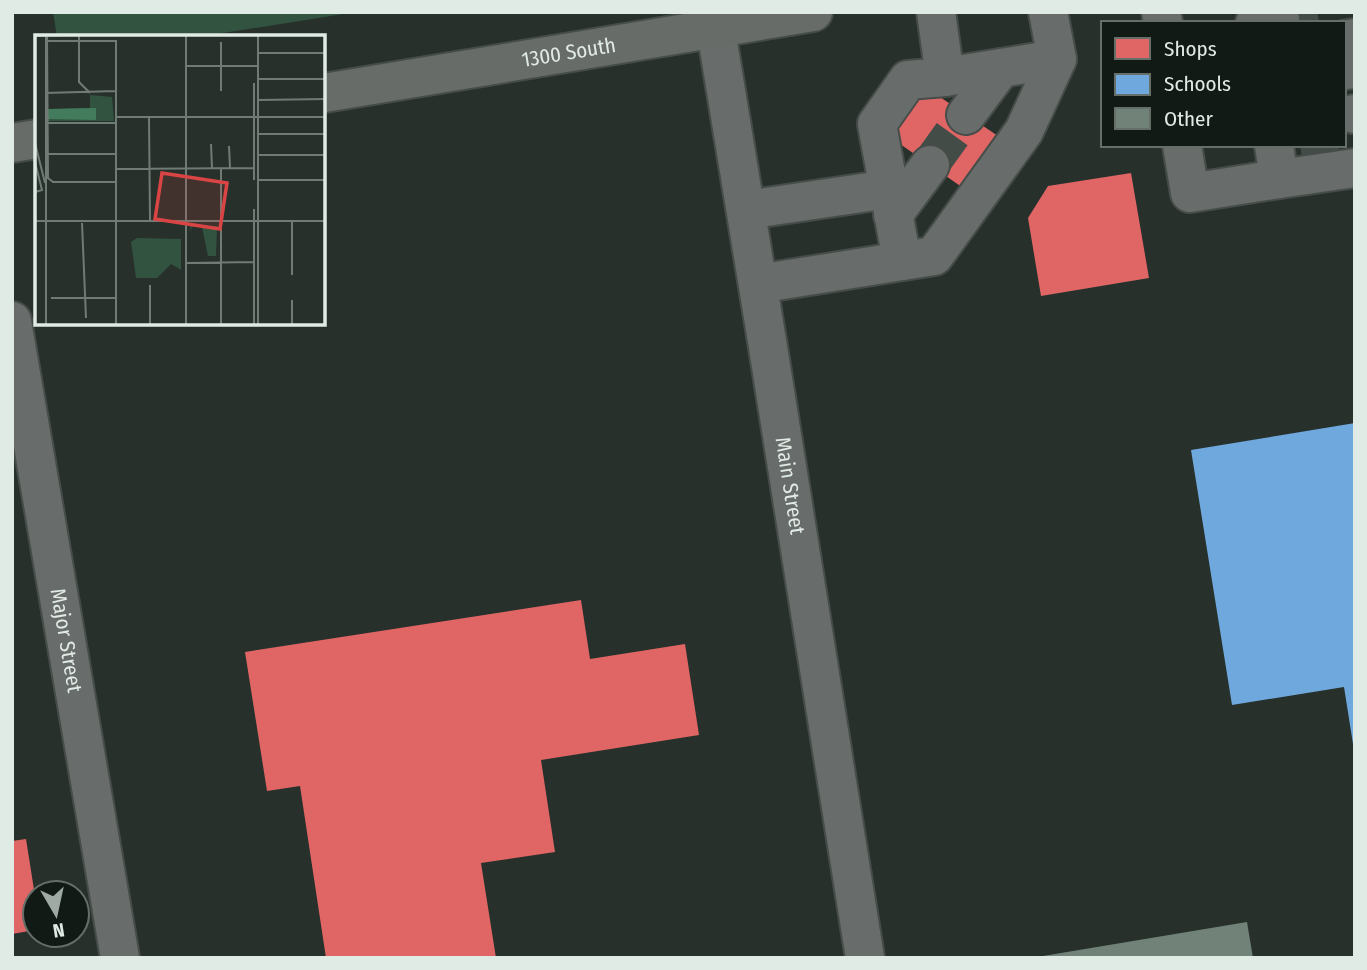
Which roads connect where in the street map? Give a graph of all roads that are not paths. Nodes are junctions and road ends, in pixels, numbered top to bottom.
1 (813, 12) edge
2 (936, 12) edge
3 (1048, 12) edge
4 (715, 20) edge
5 (1057, 59) junction
6 (1000, 68) junction
7 (944, 77) junction
8 (326, 93) edge
9 (967, 114) tunnel mouth
10 (35, 139) edge
11 (12, 143) edge
12 (1182, 147) edge
13 (1282, 158) edge
14 (930, 164) tunnel mouth
15 (1355, 168) edge
16 (891, 202) junction
17 (746, 210) junction
18 (902, 261) junction
19 (758, 284) junction
20 (12, 321) edge
21 (120, 958) edge
22 (865, 958) edge

1 - 4 main road, 1300 South
2 - 7 street
3 - 5 street
4 - 8 main road, 1300 South
4 - 17 street, Main Street
5 - 6 street
5 - 18 street
6 - 7 street
6 - 9 street
7 - 16 street
10 - 11 main road
12 - 13 street
13 - 15 street
14 - 16 street
16 - 17 street
16 - 18 street
17 - 19 street, Main Street
18 - 19 street
19 - 22 street, Main Street
20 - 21 street, Major Street

